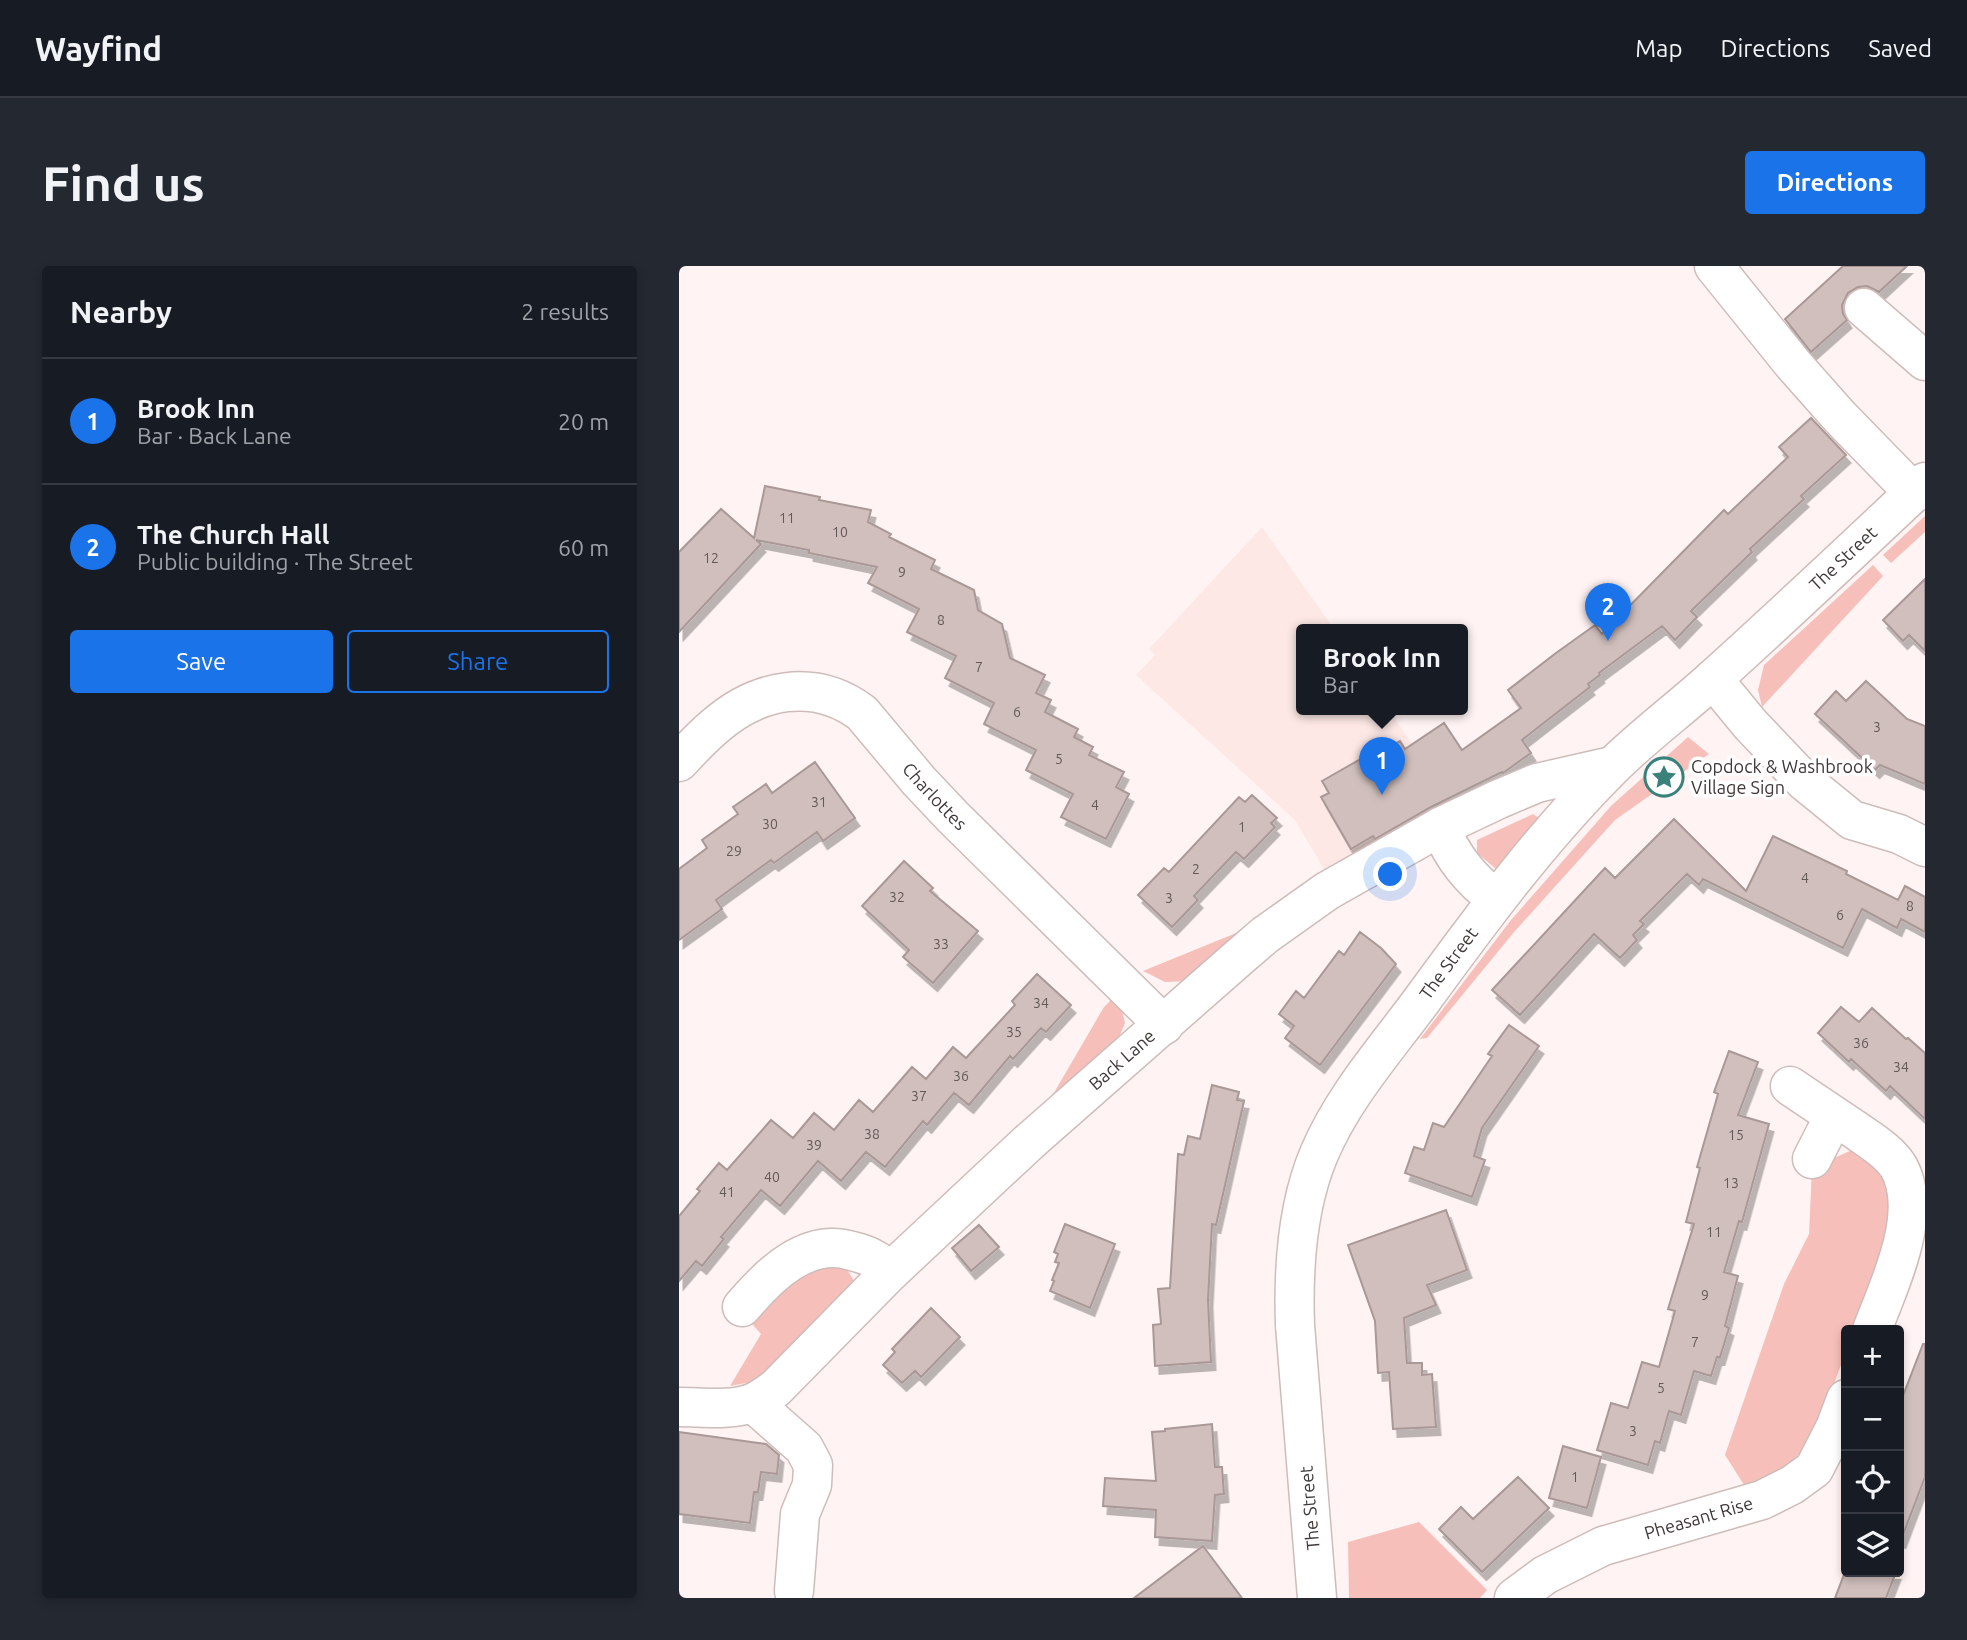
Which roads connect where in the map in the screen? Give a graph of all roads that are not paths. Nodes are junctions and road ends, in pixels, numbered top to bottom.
1 (1714, 266) edge
2 (1864, 308) dead end
3 (1919, 345) edge
4 (1919, 488) edge
5 (1713, 679) junction
6 (679, 762) edge
7 (1612, 766) junction
8 (1440, 827) junction
9 (1925, 847) edge
10 (1496, 899) junction
11 (1164, 1025) junction
12 (1790, 1086) dead end
13 (1835, 1115) junction
14 (1812, 1159) dead end
15 (890, 1272) junction
16 (742, 1307) dead end
17 (1874, 1325) edge
18 (753, 1403) junction
19 (679, 1406) edge
20 (1841, 1412) edge
21 (795, 1591) dead end
22 (1317, 1598) edge
23 (1514, 1598) edge

1 - 4 street
2 - 3 street
4 - 5 street, The Street
5 - 7 street, The Street
5 - 9 street
6 - 11 street, Charlottes
7 - 8 street, Back Lane
7 - 10 street, The Street
8 - 10 street
8 - 11 street, Back Lane
10 - 22 street, The Street
11 - 15 street, Back Lane
12 - 13 street
13 - 14 street
13 - 17 street
15 - 16 street
15 - 18 street, Back Lane
18 - 19 street, Back Lane
18 - 21 street
20 - 23 street, Pheasant Rise

